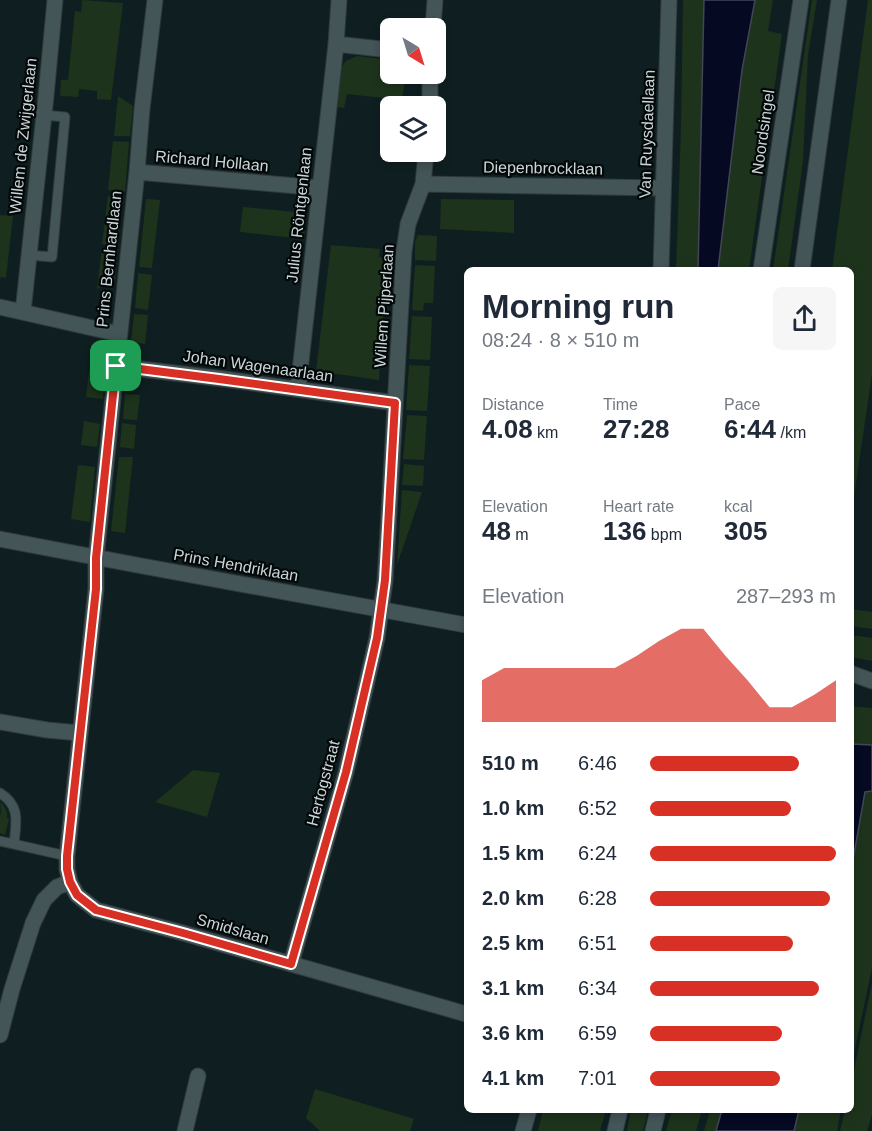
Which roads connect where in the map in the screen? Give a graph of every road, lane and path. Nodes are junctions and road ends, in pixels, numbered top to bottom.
1 (55, 0) edge
2 (155, 0) edge
3 (339, 0) edge
4 (435, 0) edge
5 (669, 0) edge
6 (801, 0) edge
7 (839, 0) edge
8 (433, 18) edge
9 (336, 44) junction
10 (380, 49) edge
11 (44, 115) junction
12 (425, 162) edge
13 (137, 172) junction
14 (423, 184) junction
15 (320, 188) junction
16 (663, 188) junction
17 (29, 255) junction
18 (661, 267) edge
19 (761, 267) edge
20 (802, 267) edge
21 (0, 307) edge
22 (23, 312) junction
23 (119, 334) junction
24 (116, 366) junction
25 (298, 390) junction
26 (395, 403) junction
27 (0, 539) edge
28 (96, 558) junction
29 (381, 610) junction
30 (464, 625) edge
31 (854, 674) edge
32 (872, 681) edge
33 (872, 686) edge
34 (854, 687) edge
35 (0, 722) edge
36 (80, 733) junction
37 (0, 794) edge
38 (0, 841) edge
39 (14, 844) junction
40 (67, 856) junction
41 (70, 882) junction
42 (291, 964) junction
43 (3, 1010) edge
44 (464, 1013) edge
45 (0, 1035) edge
46 (198, 1076) dead end
47 (528, 1113) edge
48 (619, 1113) edge
49 (657, 1113) edge
50 (185, 1131) edge
51 (523, 1131) edge
52 (615, 1131) edge
53 (653, 1131) edge

1 - 11 street, Willem de Zwijgerlaan
2 - 13 street, Prins Bernhardlaan
3 - 9 street, Julius Röntgenlaan
4 - 8 street
5 - 16 street, Van Ruysdaellaan
6 - 19 street, Noordsingel
7 - 20 street
9 - 10 street
9 - 15 street, Julius Röntgenlaan
11 - 17 street, Willem de Zwijgerlaan
11 - 17 lane
12 - 14 street, Willem Pijperlaan
13 - 15 street, Richard Hollaan
13 - 23 street, Prins Bernhardlaan
14 - 16 street, Diepenbrocklaan
14 - 26 street, Willem Pijperlaan
15 - 25 street, Julius Röntgenlaan
16 - 18 street, Van Ruysdaellaan
17 - 22 street, Willem de Zwijgerlaan
21 - 22 street
22 - 23 street
23 - 24 street, Prins Bernhardlaan
24 - 25 street, Johan Wagenaarlaan
24 - 28 street, Prins Bernhardlaan
25 - 26 street, Johan Wagenaarlaan
26 - 29 street, Willem Pijperlaan
27 - 28 street, Prins Hendriklaan
28 - 29 street, Prins Hendriklaan
28 - 36 street, Prins Bernhardlaan
29 - 30 street, Prins Hendriklaan
29 - 42 street, Hertogstraat
31 - 32 street
33 - 34 street
35 - 36 street
36 - 40 street, Prins Bernhardlaan
37 - 39 lane
38 - 39 lane
39 - 40 lane
40 - 41 street, Prins Bernhardlaan
41 - 42 street, Smidslaan
41 - 43 street
42 - 44 street, Smidslaan
43 - 45 street
46 - 50 street
47 - 51 street
48 - 52 street
49 - 53 street

